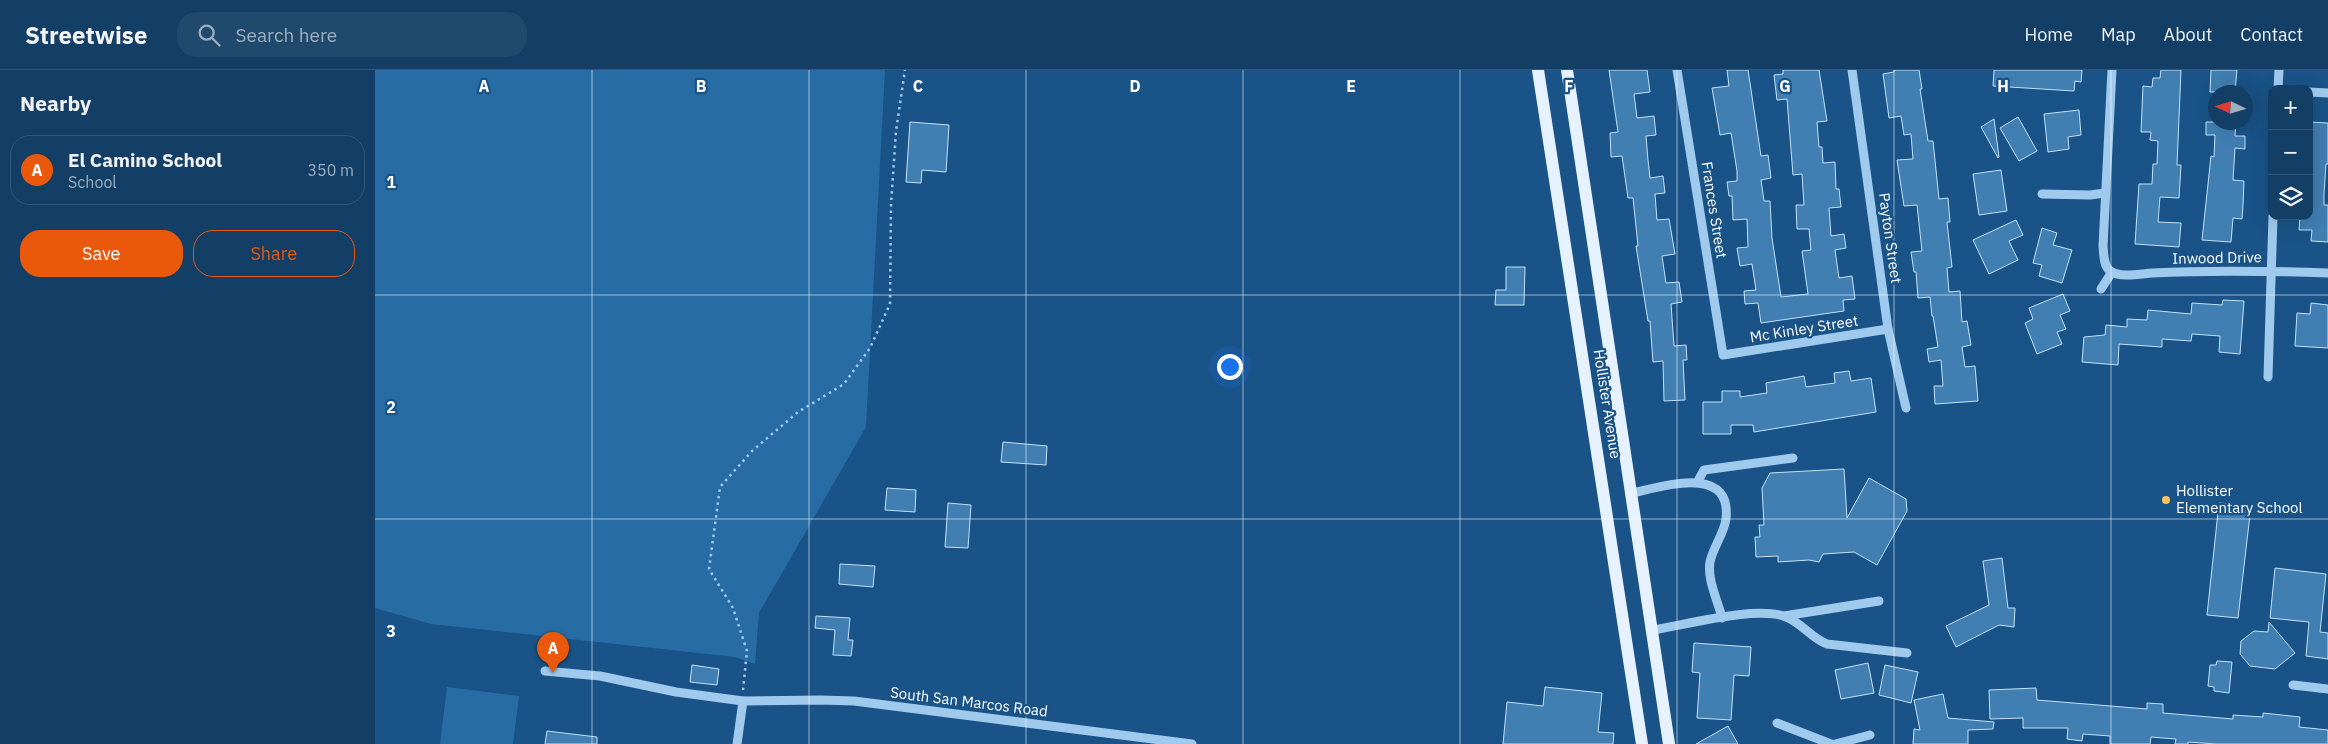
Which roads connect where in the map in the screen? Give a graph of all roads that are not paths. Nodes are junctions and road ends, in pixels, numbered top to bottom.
1 (1538, 70) edge
2 (1567, 70) edge
3 (1677, 70) edge
4 (1852, 70) edge
5 (2112, 70) edge
6 (2279, 70) edge
7 (2278, 85) edge
8 (2313, 92) edge
9 (2328, 93) edge
10 (2105, 193) junction
11 (2042, 194) dead end
12 (2273, 220) edge
13 (2110, 270) junction
14 (2271, 271) junction
15 (2328, 273) edge
16 (2101, 289) dead end
17 (1889, 329) junction
18 (1723, 355) joint
19 (2268, 377) dead end
20 (1906, 408) dead end
21 (1793, 458) dead end
22 (1698, 482) junction
23 (1632, 494) junction
24 (1879, 601) dead end
25 (1785, 616) junction
26 (1722, 618) junction
27 (1653, 630) junction
28 (1907, 653) dead end
29 (545, 670) dead end
30 (2293, 685) dead end
31 (2328, 689) edge
32 (743, 701) junction
33 (1777, 723) dead end
34 (1871, 735) dead end
35 (1139, 741) edge
36 (737, 744) edge
37 (1192, 744) edge
38 (1642, 744) edge
39 (1669, 744) edge
40 (1831, 744) edge
41 (1835, 744) edge

1 - 38 main road, Hollister Avenue
2 - 23 main road, Hollister Avenue
3 - 18 street, Frances Street
4 - 17 street, Payton Street
5 - 10 street
6 - 7 street
8 - 9 street
10 - 11 street
10 - 13 street
12 - 14 street
13 - 14 street, Inwood Drive
13 - 16 street
14 - 15 street, Inwood Drive
14 - 19 street
17 - 18 street, Mc Kinley Street
17 - 20 street, Payton Street
21 - 22 street
22 - 23 street
22 - 26 street
23 - 27 main road, Hollister Avenue
24 - 25 street
25 - 26 street
25 - 28 street
26 - 27 street
27 - 39 main road, Hollister Avenue
29 - 32 street, South San Marcos Road
30 - 31 street
32 - 35 street, South San Marcos Road
32 - 36 street
33 - 40 street
34 - 41 street
35 - 37 street, South San Marcos Road

